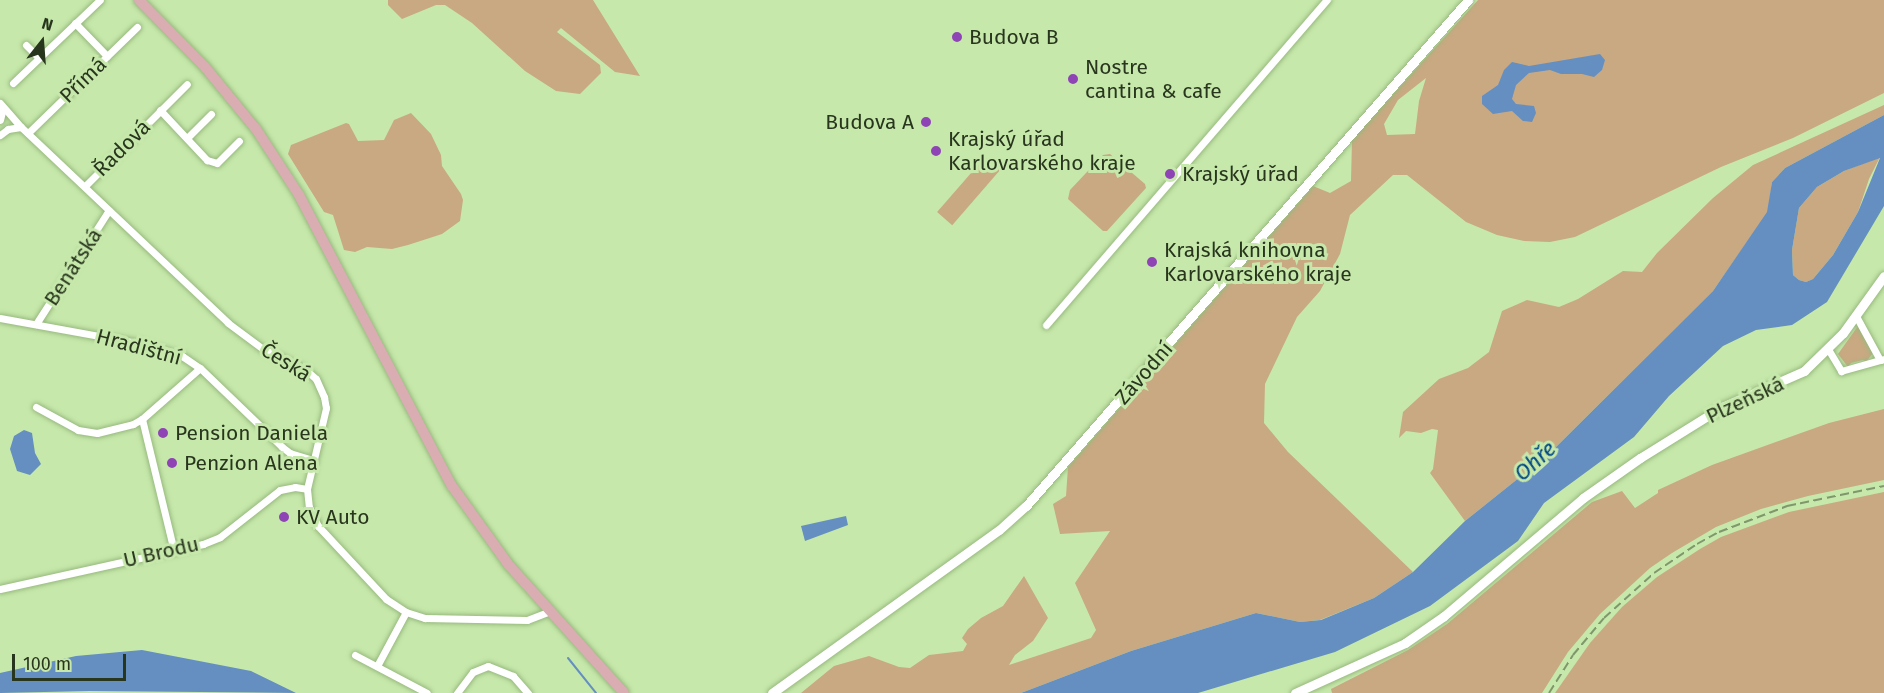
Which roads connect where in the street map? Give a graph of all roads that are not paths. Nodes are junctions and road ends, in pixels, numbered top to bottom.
1 (100, 0) edge
2 (139, 0) edge
3 (1327, 0) edge
4 (1468, 0) edge
5 (75, 23) junction
6 (137, 27) dead end
7 (26, 45) dead end
8 (107, 57) junction
9 (39, 58) junction
10 (13, 83) dead end
11 (187, 84) dead end
12 (2, 105) edge
13 (160, 110) junction
14 (211, 114) dead end
15 (0, 120) edge
16 (21, 127) junction
17 (28, 133) junction
18 (0, 135) edge
19 (187, 138) junction
20 (239, 141) dead end
21 (85, 186) junction
22 (109, 210) junction
23 (1884, 276) edge
24 (1856, 316) junction
25 (0, 318) edge
26 (36, 324) junction
27 (1046, 325) dead end
28 (1828, 349) junction
29 (1882, 360) edge
30 (200, 368) junction
31 (36, 407) dead end
32 (142, 419) junction
33 (313, 460) junction
34 (307, 489) junction
35 (174, 551) junction
36 (0, 589) edge
37 (550, 611) junction
38 (406, 612) junction
39 (355, 655) dead end
40 (377, 666) junction
41 (427, 693) edge
42 (457, 693) edge
43 (528, 693) edge
44 (624, 693) edge
45 (772, 693) edge
46 (1295, 693) edge

1 - 5 street
2 - 37 main road
3 - 27 street
4 - 45 street, Závodní
5 - 8 street
5 - 9 street
6 - 8 street, Přímá
7 - 9 street
8 - 17 street, Přímá
9 - 10 street
11 - 13 street, Řadová
12 - 15 street
12 - 16 street, Česká
13 - 19 street, Řadová
13 - 21 street, Řadová
14 - 19 street, Řadová
16 - 17 street, Česká
16 - 18 street
17 - 21 street, Česká
19 - 20 street, Řadová
21 - 22 street, Česká
22 - 26 street, Benátská
22 - 33 street, Česká
23 - 24 street, Plzeňská
24 - 28 street, Plzeňská
24 - 29 street
25 - 26 street, Hradištní
26 - 30 street, Hradištní
28 - 29 street
28 - 46 street, Plzeňská
30 - 32 street
30 - 33 street, Hradištní
31 - 32 street
32 - 35 street
33 - 34 street, Česká
34 - 35 street, U Brodu
34 - 38 street, Česká
35 - 36 street, U Brodu
37 - 38 street, Česká
37 - 44 main road
38 - 40 street
39 - 40 street
40 - 41 street
42 - 43 street

